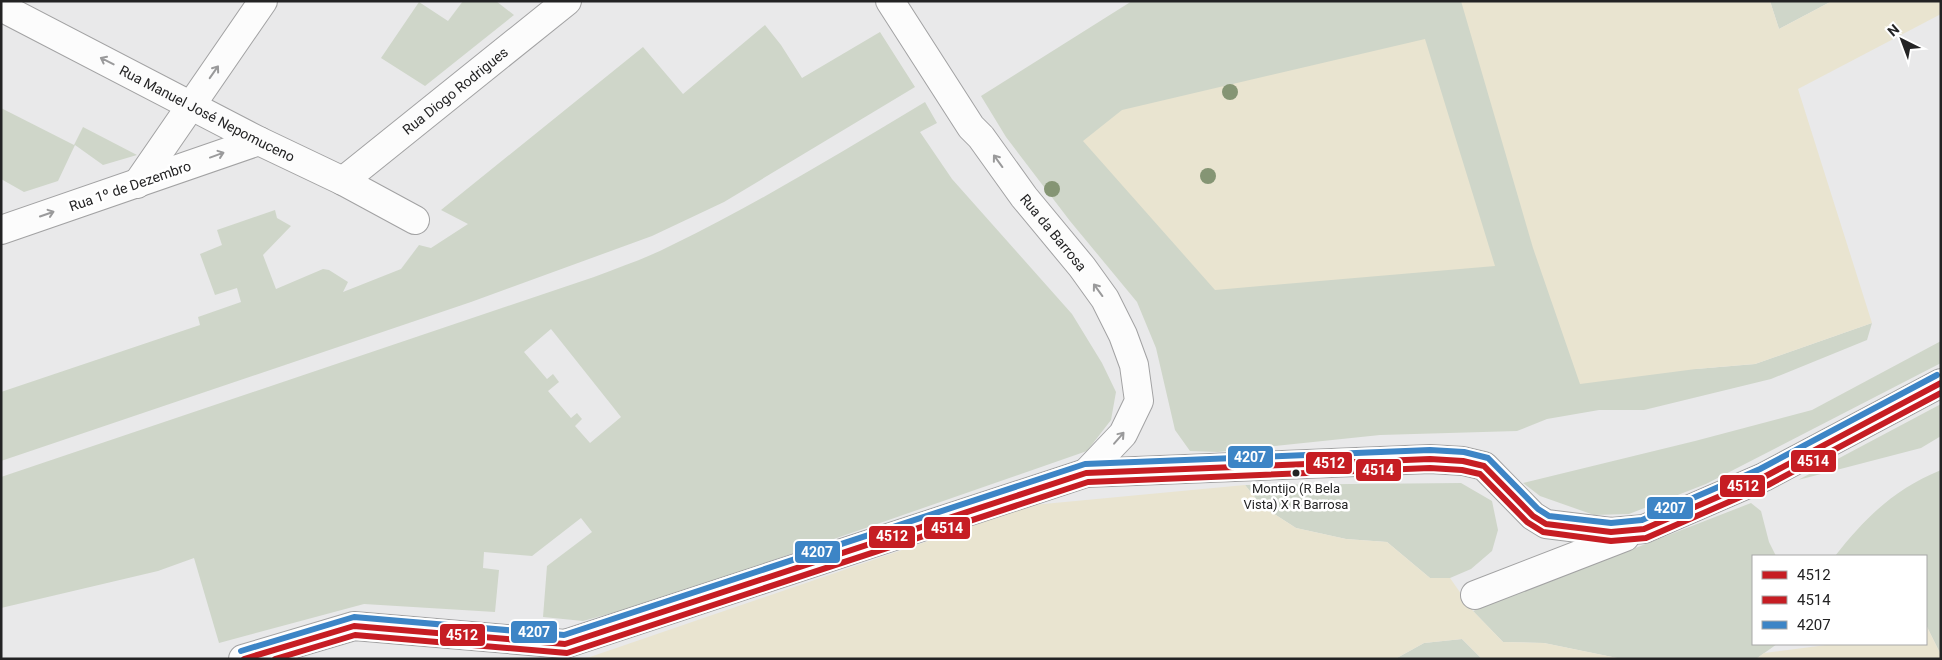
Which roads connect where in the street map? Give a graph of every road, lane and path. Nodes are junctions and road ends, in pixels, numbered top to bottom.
1 (263, 1) edge
2 (890, 1) edge
3 (548, 6) edge
4 (1, 7) edge
5 (191, 104) junction
6 (259, 140) junction
7 (343, 181) junction
8 (137, 184) junction
9 (414, 220) dead end
10 (1, 230) edge
11 (1941, 384) edge
12 (1086, 473) junction
13 (1644, 529) junction
14 (1475, 595) dead end
15 (243, 659) edge

5 -> 1 street
12 -> 2 street, Rua da Barrosa
3 - 7 street, Rua Diogo Rodrigues
5 -> 4 street, Rua Manuel José Nepomuceno
5 - 6 street, Rua Manuel José Nepomuceno
5 - 8 street
6 - 7 street, Rua Manuel José Nepomuceno
8 -> 6 street, Rua 1º de Dezembro
7 - 9 street, Rua Manuel José Nepomuceno
10 -> 8 street, Rua 1º de Dezembro
11 - 13 street
12 - 13 street
12 - 15 street
13 - 14 street

